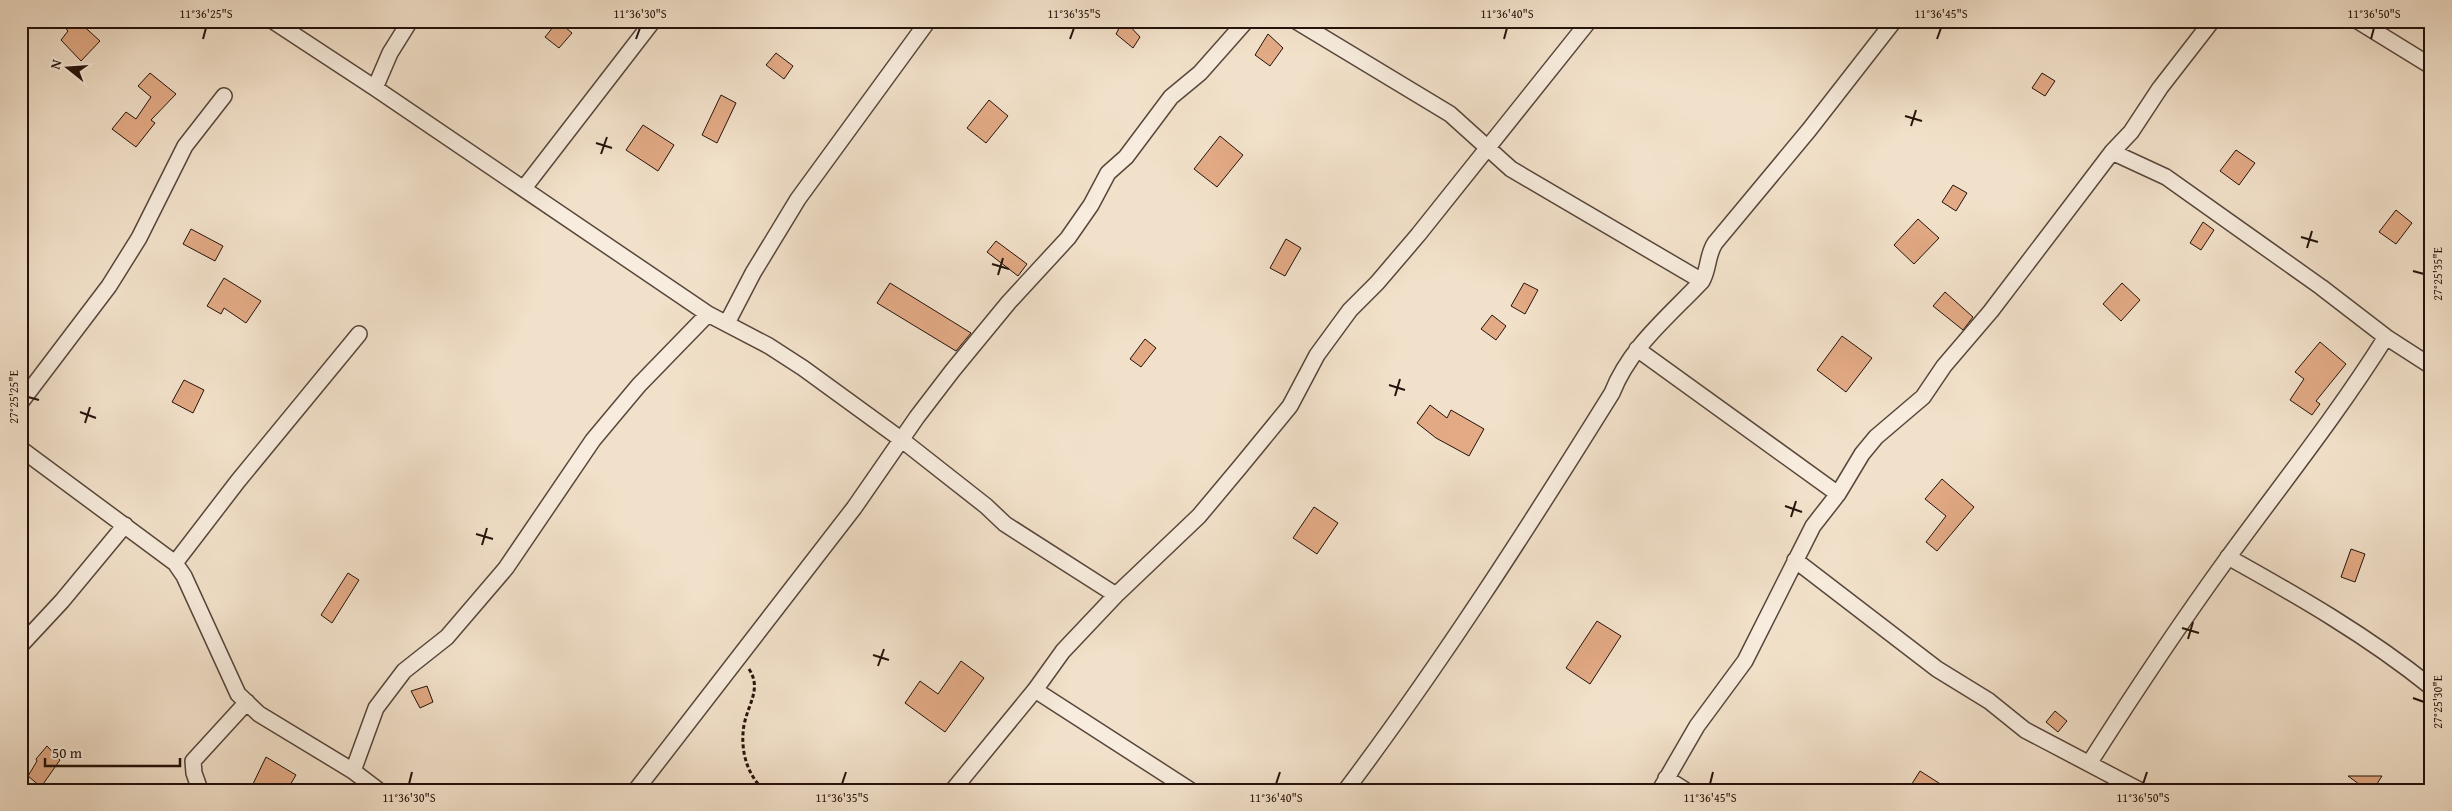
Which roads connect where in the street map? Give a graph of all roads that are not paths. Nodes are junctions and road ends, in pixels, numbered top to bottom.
1 (273, 21) edge
2 (410, 21) edge
3 (653, 21) edge
4 (928, 21) edge
5 (1246, 21) edge
6 (1296, 21) edge
7 (1589, 21) edge
8 (1894, 21) edge
9 (2212, 21) edge
10 (2358, 21) edge
11 (2431, 66) edge
12 (375, 88) junction
13 (224, 96) dead end
14 (1488, 148) junction
15 (2112, 152) junction
16 (524, 188) junction
17 (1702, 281) junction
18 (708, 314) junction
19 (727, 323) junction
20 (359, 334) dead end
21 (2386, 337) junction
22 (1637, 349) junction
23 (2431, 366) edge
24 (21, 402) edge
25 (902, 440) junction
26 (21, 449) edge
27 (1838, 494) junction
28 (125, 525) junction
29 (2228, 557) junction
30 (1795, 560) junction
31 (176, 563) junction
32 (1116, 595) junction
33 (21, 645) edge
34 (2431, 686) edge
35 (1035, 690) junction
36 (248, 702) junction
37 (2090, 762) junction
38 (353, 771) junction
39 (1663, 784) edge
40 (200, 790) edge
41 (378, 790) edge
42 (636, 790) edge
43 (954, 790) edge
44 (1190, 790) edge
45 (1346, 790) edge
46 (1685, 790) edge
47 (2139, 790) edge

1 - 12 street
2 - 12 street
3 - 16 street
4 - 19 street
5 - 25 street
6 - 14 street
7 - 14 street
8 - 17 street
9 - 15 street
10 - 11 street
12 - 16 street
13 - 24 street
14 - 17 street
14 - 32 street
15 - 21 street
15 - 27 street
16 - 18 street
17 - 22 street
18 - 19 street
18 - 38 street
19 - 25 street
20 - 31 street
21 - 23 street
21 - 29 street
22 - 27 street
22 - 45 street
25 - 32 street
25 - 42 street
26 - 28 street
27 - 30 street
28 - 31 street
28 - 33 street
29 - 34 street
29 - 37 street
30 - 37 street
30 - 39 street
31 - 36 street
32 - 35 street
35 - 43 street
35 - 44 street
36 - 38 street
36 - 40 street
37 - 47 street
38 - 41 street
39 - 46 street

